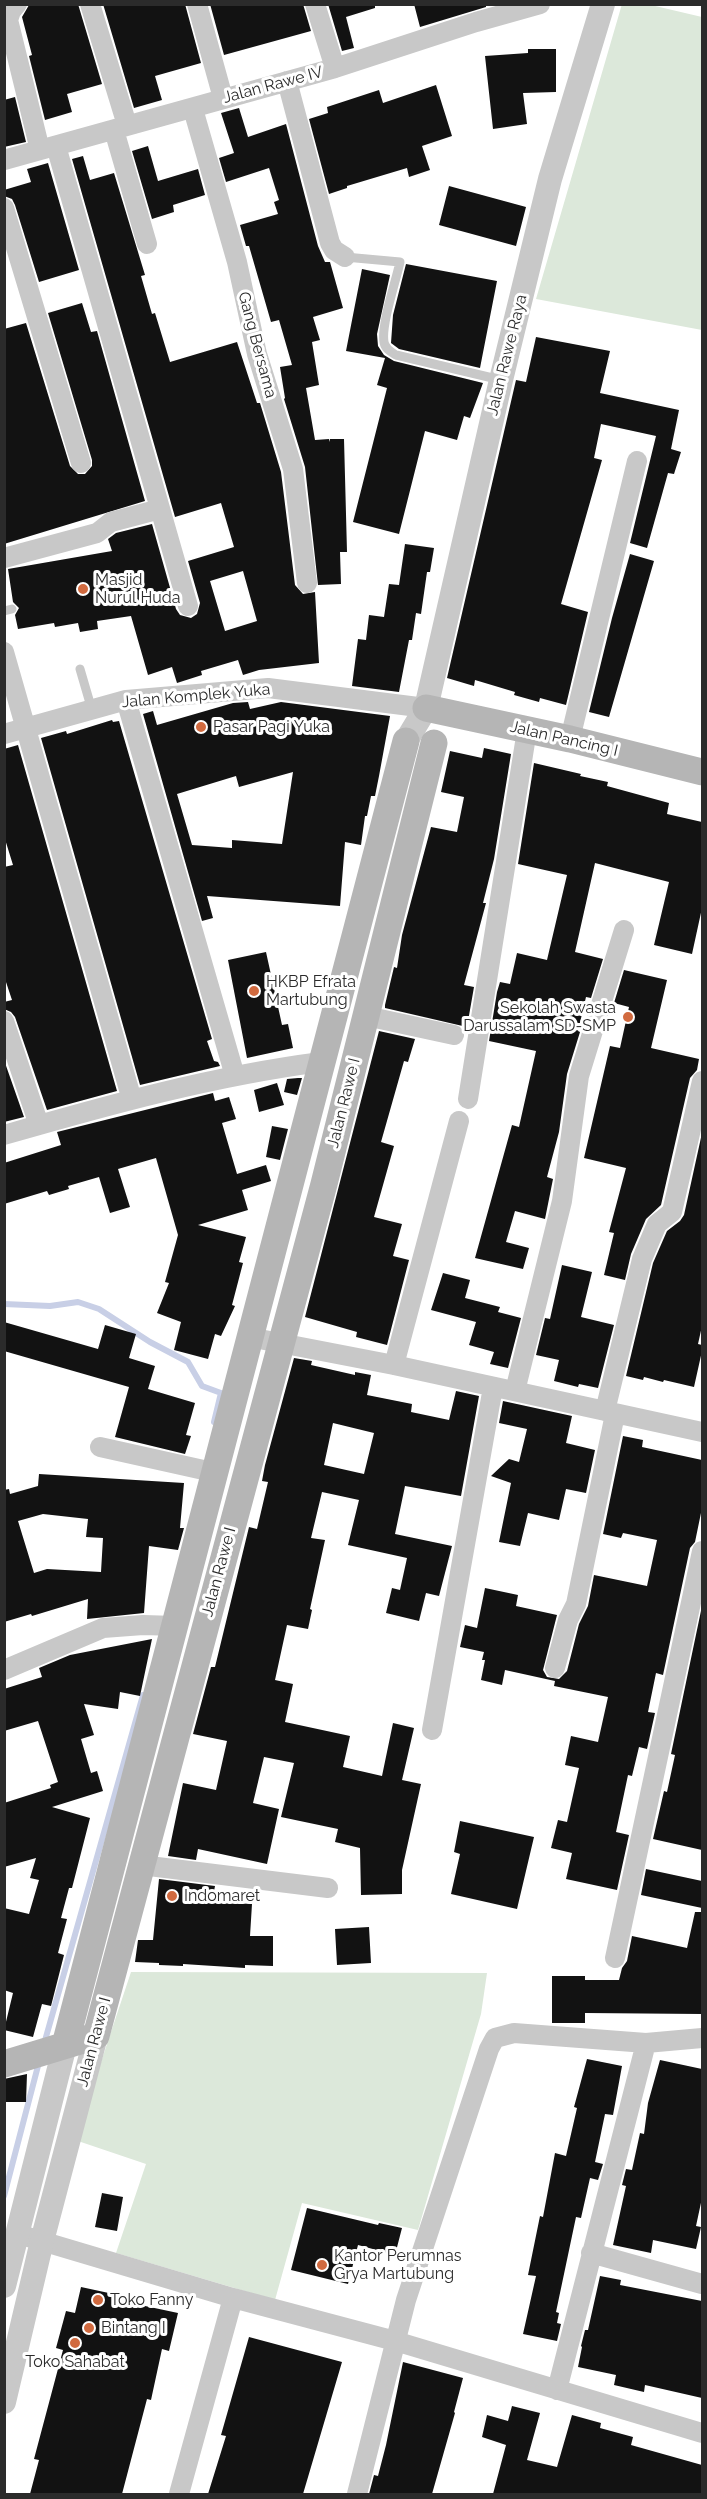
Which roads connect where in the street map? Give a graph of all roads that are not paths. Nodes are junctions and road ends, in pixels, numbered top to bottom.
1 (17, 4) edge
2 (90, 4) edge
3 (196, 4) edge
4 (315, 4) edge
5 (540, 4) edge
6 (603, 4) edge
7 (518, 7) edge
8 (474, 13) edge
9 (335, 68) junction
10 (286, 81) junction
11 (223, 98) junction
12 (193, 109) junction
13 (121, 128) junction
14 (48, 148) junction
15 (4, 160) edge
16 (4, 208) edge
17 (147, 244) dead end
18 (345, 257) joint
19 (501, 380) junction
20 (637, 461) dead end
21 (81, 463) dead end
22 (160, 509) junction
23 (4, 558) edge
24 (307, 583) dead end
25 (189, 606) dead end
26 (4, 652) edge
27 (80, 669) dead end
28 (126, 700) junction
29 (426, 708) junction
30 (92, 710) junction
31 (24, 728) junction
32 (528, 730) junction
33 (4, 734) edge
34 (570, 739) junction
35 (406, 741) joint
36 (434, 744) joint
37 (702, 772) edge
38 (624, 930) dead end
39 (366, 1016) junction
40 (4, 1021) edge
41 (454, 1035) dead end
42 (321, 1062) junction
43 (235, 1076) junction
44 (702, 1081) edge
45 (468, 1099) dead end
46 (132, 1100) junction
47 (459, 1121) dead end
48 (39, 1125) junction
49 (4, 1135) edge
50 (249, 1337) junction
51 (280, 1343) junction
52 (394, 1365) junction
53 (493, 1387) junction
54 (515, 1391) junction
55 (610, 1412) junction
56 (702, 1432) edge
57 (100, 1447) dead end
58 (207, 1471) junction
59 (702, 1551) edge
60 (176, 1626) junction
61 (555, 1668) dead end
62 (4, 1670) edge
63 (432, 1730) dead end
64 (141, 1864) junction
65 (327, 1888) dead end
66 (615, 1958) dead end
67 (96, 2036) junction
68 (702, 2038) edge
69 (646, 2043) junction
70 (49, 2050) junction
71 (4, 2064) edge
72 (17, 2235) junction
73 (42, 2241) junction
74 (591, 2253) junction
75 (702, 2284) edge
76 (4, 2286) edge
77 (233, 2298) junction
78 (395, 2341) junction
79 (557, 2390) junction
80 (4, 2402) edge
81 (702, 2433) edge
82 (179, 2494) edge
83 (357, 2494) edge

1 - 14 street
2 - 13 street
3 - 11 street
4 - 9 street
5 - 7 street, Jalan Rawe IV
6 - 19 street, Jalan Rawe Raya
7 - 8 street, Jalan Rawe IV
8 - 9 street, Jalan Rawe IV
9 - 10 street, Jalan Rawe IV
10 - 11 street, Jalan Rawe IV
10 - 18 street
11 - 12 street, Jalan Rawe IV
12 - 13 street, Jalan Rawe IV
12 - 24 street, Gang Bersama
13 - 14 street, Jalan Rawe IV
13 - 17 street
14 - 15 street, Jalan Rawe IV
14 - 22 street
16 - 21 street
18 - 19 lane
19 - 29 street, Jalan Rawe Raya
20 - 34 street
22 - 23 street
22 - 25 street
26 - 31 street
27 - 30 lane
28 - 29 street, Jalan Komplek Yuka
28 - 30 street, Jalan Komplek Yuka
28 - 43 street
29 - 32 main road, Jalan Pancing I
29 - 35 street
29 - 36 street
30 - 31 street, Jalan Komplek Yuka
31 - 33 street, Jalan Komplek Yuka
31 - 46 street
32 - 34 main road, Jalan Pancing I
32 - 45 street
34 - 37 main road, Jalan Pancing I
35 - 42 main road, Jalan Rawe I
36 - 39 main road, Jalan Rawe I
38 - 54 street
39 - 41 street
39 - 51 main road, Jalan Rawe I
40 - 48 street
42 - 43 street
42 - 50 main road, Jalan Rawe I
43 - 46 street
44 - 55 street
46 - 48 street
47 - 52 street
48 - 49 street
50 - 51 street
50 - 58 main road, Jalan Rawe I
51 - 52 street
51 - 64 main road, Jalan Rawe I
52 - 53 street
53 - 54 street
53 - 63 street
54 - 55 street
55 - 56 street
55 - 61 street
57 - 58 street
58 - 60 main road, Jalan Rawe I
59 - 66 street
60 - 62 street
60 - 70 main road, Jalan Rawe I
64 - 65 street
64 - 67 main road, Jalan Rawe I
67 - 70 main road
67 - 73 street, Jalan Rawe I
68 - 69 street
69 - 74 street
69 - 78 street
70 - 71 main road
70 - 72 street, Jalan Rawe I
72 - 73 street
72 - 76 street, Jalan Rawe I
73 - 77 street
73 - 80 street, Jalan Rawe I
74 - 75 street
74 - 79 street
77 - 78 street
77 - 82 street
78 - 79 street
78 - 83 street
79 - 81 street

